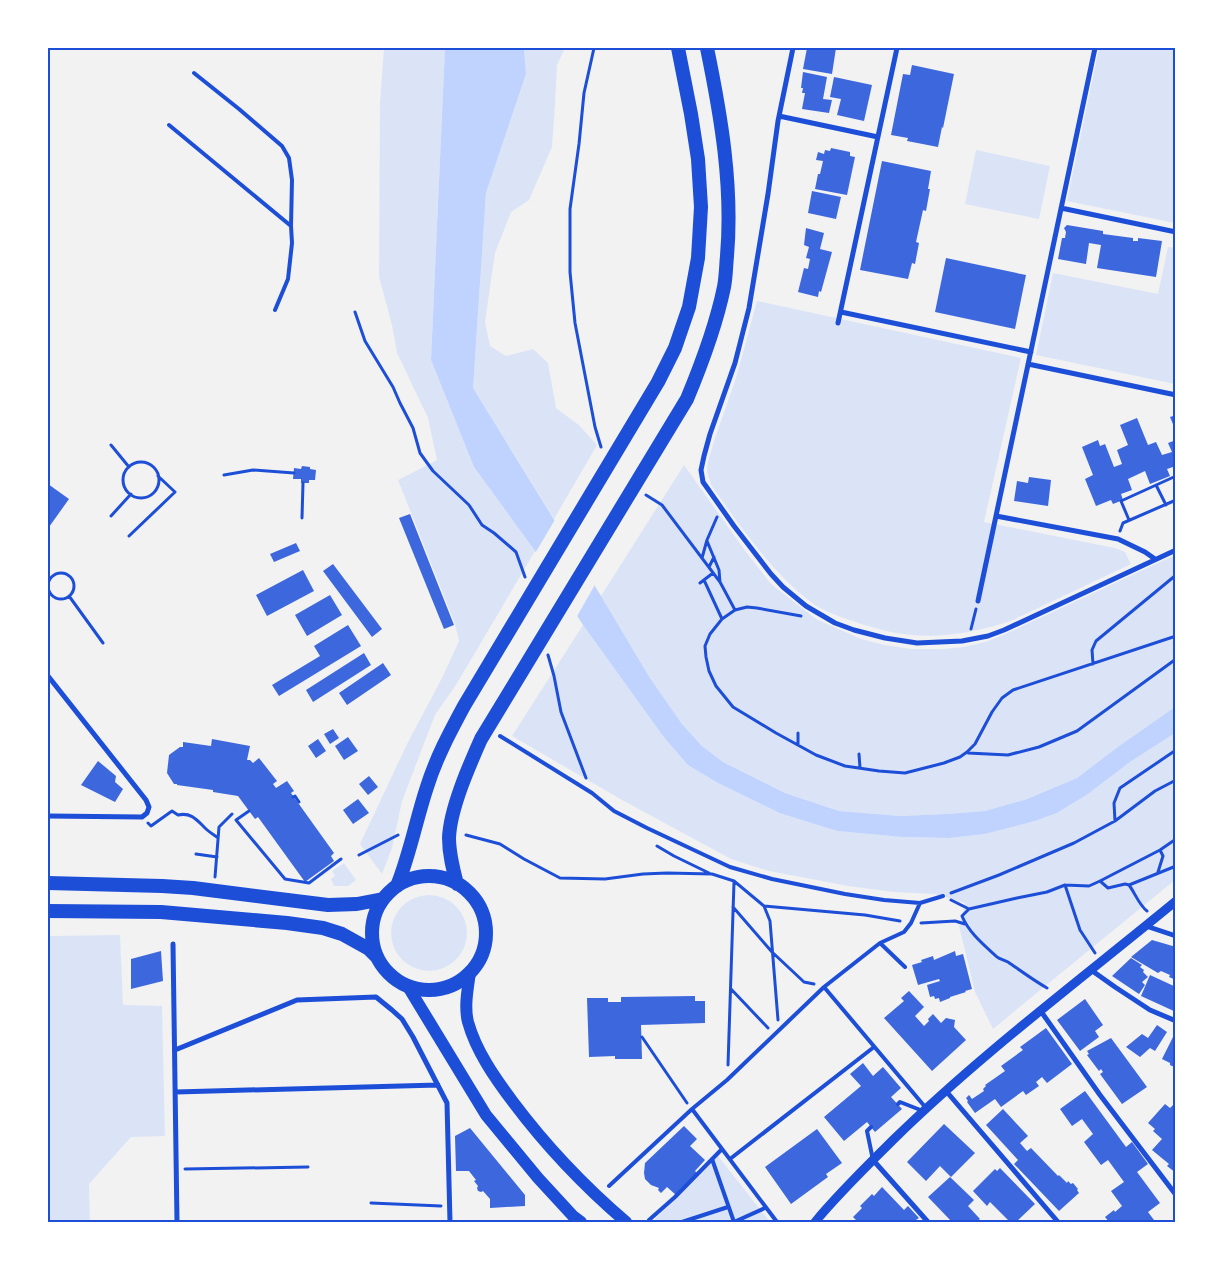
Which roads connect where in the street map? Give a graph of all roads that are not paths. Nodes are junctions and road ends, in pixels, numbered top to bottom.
1 (678, 48) edge
2 (707, 48) edge
3 (793, 48) edge
4 (897, 48) edge
5 (1095, 48) edge
6 (194, 73) dead end
7 (779, 116) junction
8 (169, 125) dead end
9 (878, 137) junction
10 (1061, 208) junction
11 (291, 226) junction
12 (1176, 232) edge
13 (275, 310) dead end
14 (841, 312) junction
15 (838, 323) dead end
16 (1031, 352) junction
17 (1028, 364) junction
18 (1176, 395) edge
19 (996, 516) junction
20 (1176, 550) edge
21 (1155, 559) junction
22 (978, 601) road end
23 (48, 676) edge
24 (500, 736) dead end
25 (48, 816) edge
26 (48, 883) edge
27 (457, 884) junction
28 (397, 886) junction
29 (943, 896) road end
30 (383, 899) junction
31 (1176, 901) edge
32 (920, 902) junction
33 (48, 911) edge
34 (1146, 926) junction
35 (1176, 936) edge
36 (880, 943) junction
37 (173, 944) dead end
38 (377, 957) junction
39 (905, 967) dead end
40 (1091, 970) junction
41 (470, 972) junction
42 (407, 985) junction
43 (824, 987) junction
44 (1040, 1010) junction
45 (1176, 1021) edge
46 (874, 1047) junction
47 (175, 1050) junction
48 (438, 1085) junction
49 (946, 1091) junction
50 (176, 1092) junction
51 (898, 1104) dead end
52 (692, 1109) junction
53 (924, 1110) junction
54 (872, 1127) dead end
55 (722, 1149) junction
56 (712, 1159) junction
57 (730, 1159) junction
58 (873, 1160) junction
59 (609, 1186) dead end
60 (1176, 1195) edge
61 (728, 1207) junction
62 (765, 1208) junction
63 (649, 1220) dead end
64 (177, 1222) edge
65 (450, 1222) edge
66 (581, 1222) edge
67 (626, 1222) edge
68 (682, 1222) edge
69 (734, 1222) edge
70 (776, 1222) edge
71 (815, 1222) edge
72 (928, 1222) edge
73 (1058, 1222) edge

1 - 28 highway
2 - 27 highway
3 - 7 street
4 - 9 street
5 - 10 street
6 - 11 lane
7 - 9 street
7 - 21 street
8 - 11 lane
9 - 14 street
10 - 12 street
10 - 16 street
11 - 13 lane
14 - 15 street
14 - 16 street
16 - 17 street
17 - 18 street
17 - 19 street
19 - 21 street
19 - 22 street
20 - 21 street
23 - 25 street
24 - 32 lane
26 - 30 highway
27 - 28 highway
27 - 41 highway
28 - 30 highway
29 - 32 lane
30 - 38 highway
31 - 34 street
32 - 36 lane
33 - 38 highway
34 - 35 street
34 - 40 street
36 - 39 lane
36 - 43 lane
37 - 47 street
38 - 42 highway
40 - 44 street
40 - 45 street
41 - 42 highway
41 - 67 main road
42 - 66 main road
43 - 46 lane
43 - 52 lane
44 - 49 street
44 - 60 street
46 - 53 lane
46 - 57 lane
47 - 48 street
47 - 50 street
48 - 50 street
48 - 65 street
49 - 53 street
49 - 73 street
50 - 64 street
51 - 53 lane
52 - 55 lane
52 - 59 lane
53 - 58 street
54 - 58 lane
55 - 56 lane
55 - 57 lane
56 - 61 lane
56 - 63 lane
57 - 62 lane
58 - 71 street
58 - 72 street
61 - 68 lane
61 - 69 lane
62 - 69 lane
62 - 70 lane

